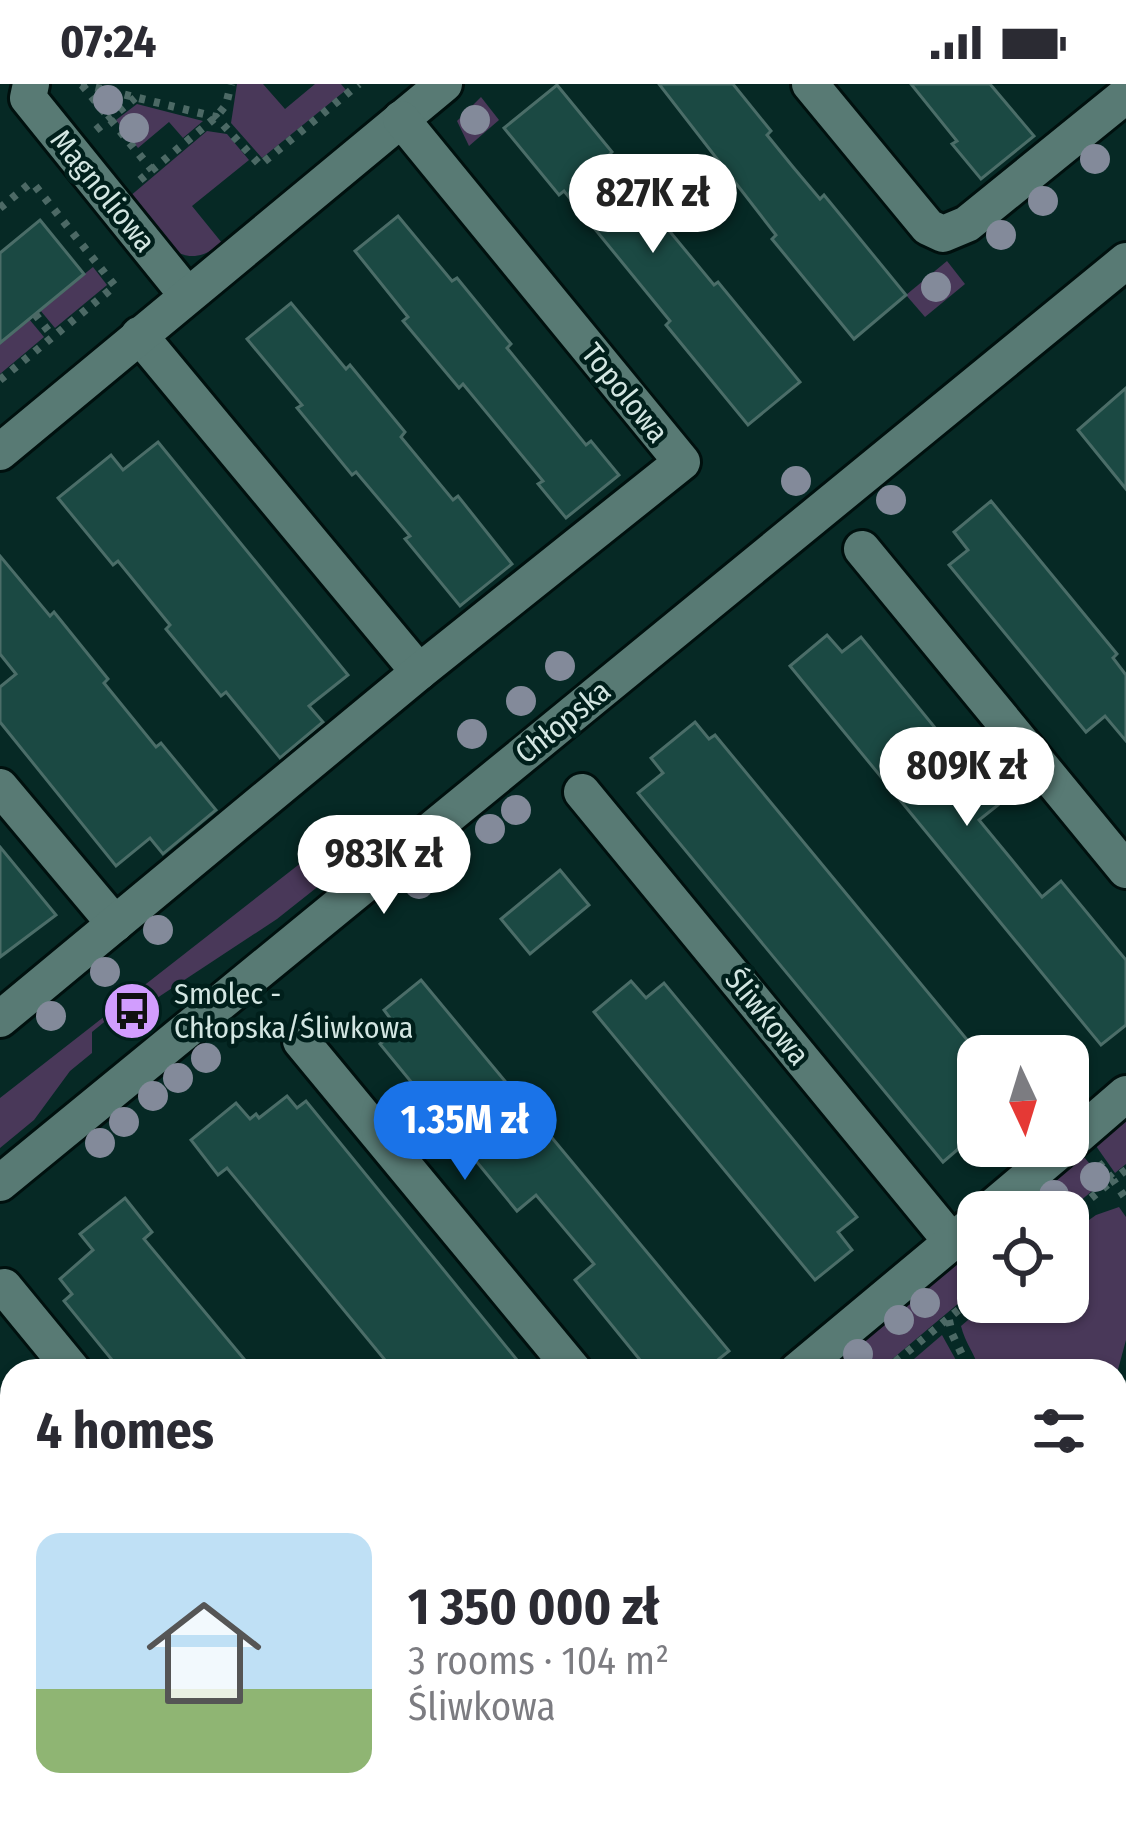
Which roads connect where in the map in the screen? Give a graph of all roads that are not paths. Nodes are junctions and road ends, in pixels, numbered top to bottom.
1 (31, 84) edge
2 (444, 84) edge
3 (810, 84) edge
4 (1126, 95) edge
5 (401, 119) junction
6 (1126, 261) edge
7 (187, 296) junction
8 (139, 335) junction
9 (0, 452) edge
10 (862, 550) dead end
11 (419, 672) junction
12 (0, 787) edge
13 (582, 792) dead end
14 (1126, 870) edge
15 (115, 924) junction
16 (0, 1019) edge
17 (301, 1041) dead end
18 (1126, 1094) edge
19 (1089, 1126) edge
20 (1040, 1167) edge
21 (0, 1184) edge
22 (1012, 1191) edge
23 (957, 1222) edge
24 (957, 1238) edge
25 (4, 1287) dead end
26 (63, 1359) edge
27 (564, 1359) edge
28 (811, 1359) edge

1 - 7 street, Magnoliowa
2 - 5 street
3 - 4 street
5 - 7 street
5 - 11 street, Topolowa
6 - 21 street, Chłopska
7 - 8 street
8 - 9 street
8 - 11 street
10 - 14 street
11 - 15 street, Topolowa
12 - 15 street
13 - 23 street, Śliwkowa
15 - 16 street, Topolowa
17 - 27 street
18 - 19 street
20 - 22 street
24 - 28 street, Śliwkowa
25 - 26 street

